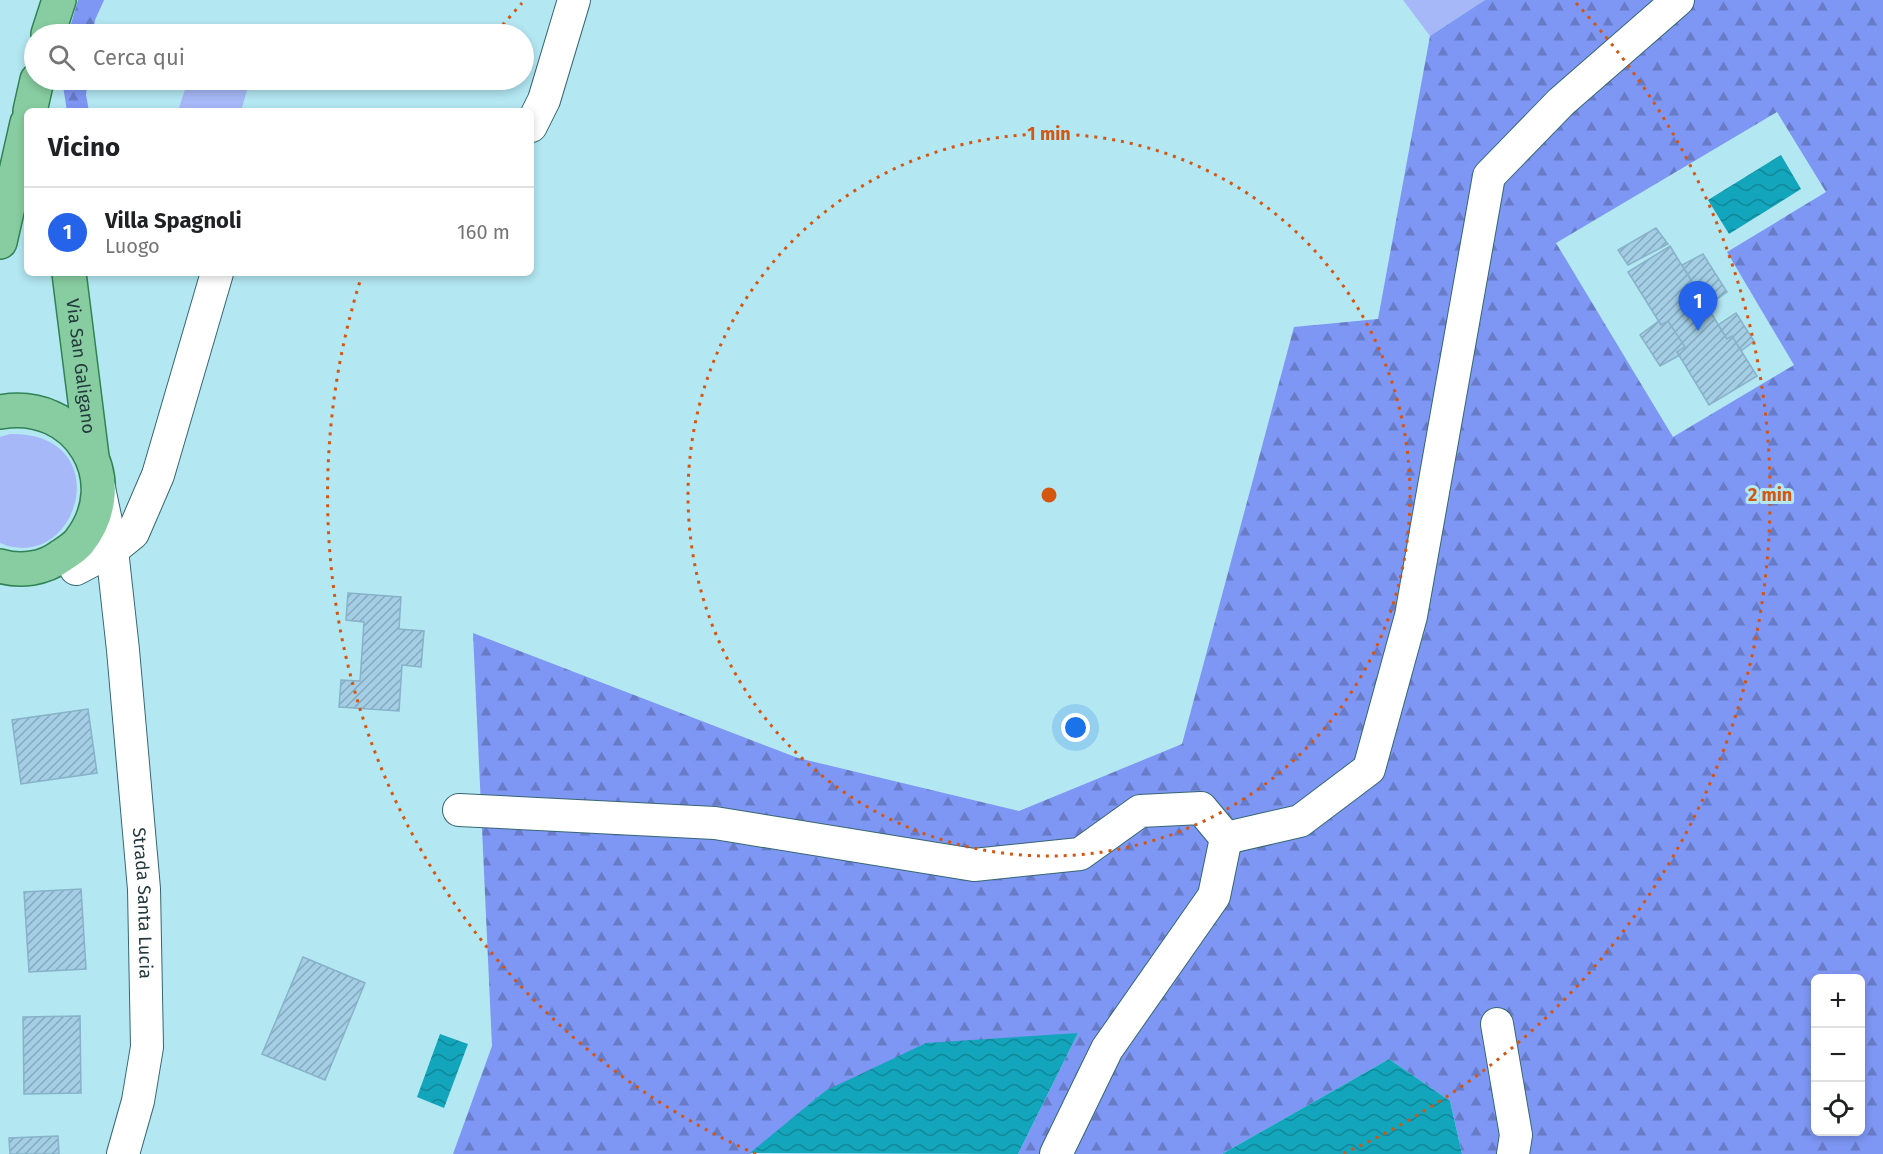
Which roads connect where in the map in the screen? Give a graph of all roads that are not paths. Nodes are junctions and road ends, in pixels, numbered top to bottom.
1 (59, 0) edge
2 (574, 0) edge
3 (1678, 0) edge
4 (51, 24) edge
5 (35, 90) edge
6 (50, 90) edge
7 (31, 108) edge
8 (52, 108) edge
9 (534, 120) edge
10 (24, 136) edge
11 (0, 242) edge
12 (69, 276) edge
13 (216, 276) edge
14 (0, 412) edge
15 (96, 474) junction
16 (112, 550) junction
17 (65, 565) junction
18 (3, 570) edge
19 (123, 650) junction
20 (459, 810) dead end
21 (1226, 838) junction
22 (1497, 1024) dead end
23 (123, 1154) edge
24 (1056, 1154) edge
25 (1513, 1154) edge

1 - 4 main road
2 - 9 street
3 - 21 street
5 - 7 main road
6 - 8 main road
10 - 11 main road
12 - 15 main road, Via San Galigano
13 - 16 street
14 - 15 main road
15 - 16 street, Strada Santa Lucia
15 - 17 main road, Via San Galigano
16 - 17 street
16 - 19 street, Strada Santa Lucia
17 - 18 main road
17 - 19 street, Strada Santa Lucia
19 - 23 street, Strada Santa Lucia
20 - 21 street
21 - 24 street
22 - 25 street

